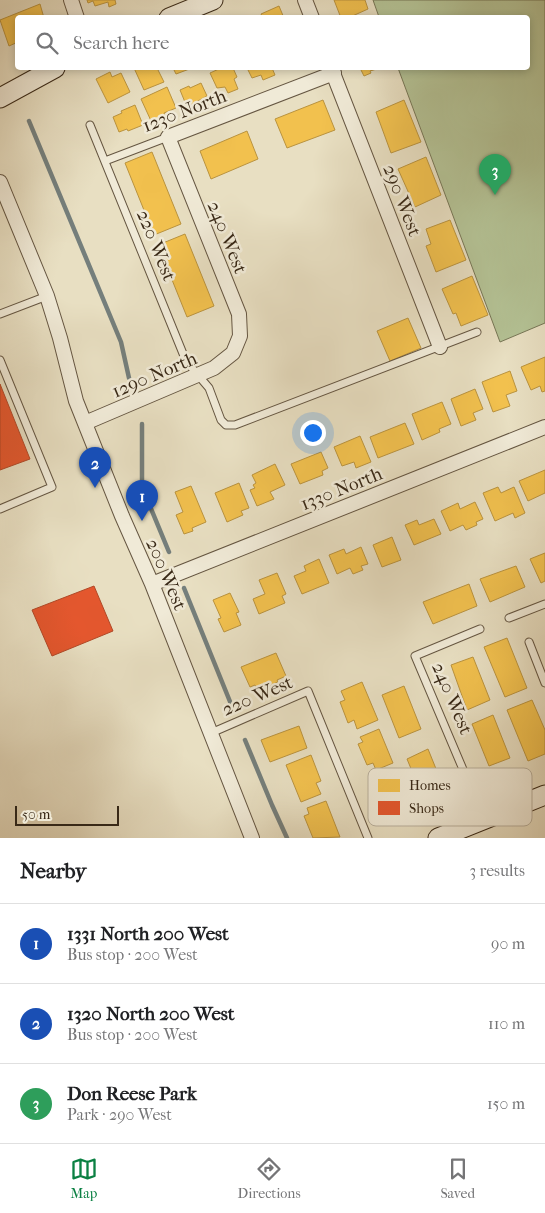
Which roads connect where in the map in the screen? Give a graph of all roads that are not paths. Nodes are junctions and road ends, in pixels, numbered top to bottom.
1 (71, 0) edge
2 (213, 0) edge
3 (305, 0) edge
4 (76, 15) edge
5 (176, 15) edge
6 (311, 15) edge
7 (51, 70) edge
8 (333, 70) edge
9 (0, 98) edge
10 (90, 125) dead end
11 (168, 137) junction
12 (105, 161) junction
13 (0, 182) edge
14 (46, 296) junction
15 (0, 314) edge
16 (477, 332) dead end
17 (440, 346) junction
18 (234, 353) joint
19 (0, 360) edge
20 (198, 376) junction
21 (85, 423) junction
22 (545, 427) edge
23 (0, 508) edge
24 (152, 584) junction
25 (545, 604) edge
26 (509, 618) dead end
27 (480, 629) dead end
28 (529, 642) dead end
29 (545, 682) edge
30 (211, 733) junction
31 (462, 768) edge
32 (545, 795) edge
33 (532, 800) edge
34 (469, 826) edge
35 (252, 838) edge
36 (368, 838) edge
37 (438, 838) edge

1 - 4 street
2 - 5 main road
3 - 6 street
7 - 9 main road
8 - 11 street, 1230 North
8 - 17 street, 290 West
10 - 12 lane, 220 West
11 - 12 lane, 1230 North
11 - 18 street, 240 West
12 - 20 lane, 220 West
13 - 14 street, 200 West
14 - 15 lane
14 - 21 street, 200 West
16 - 17 lane, 220 West
17 - 20 lane, 220 West
18 - 20 street, 1290 North
19 - 23 lane
20 - 21 street, 1290 North
21 - 24 street, 200 West
22 - 24 street, 1330 North
24 - 30 street, 200 West
25 - 26 lane
27 - 31 lane, 240 West
28 - 29 lane
30 - 35 street, 200 West
30 - 36 lane, 220 West
32 - 33 main road
34 - 37 main road

